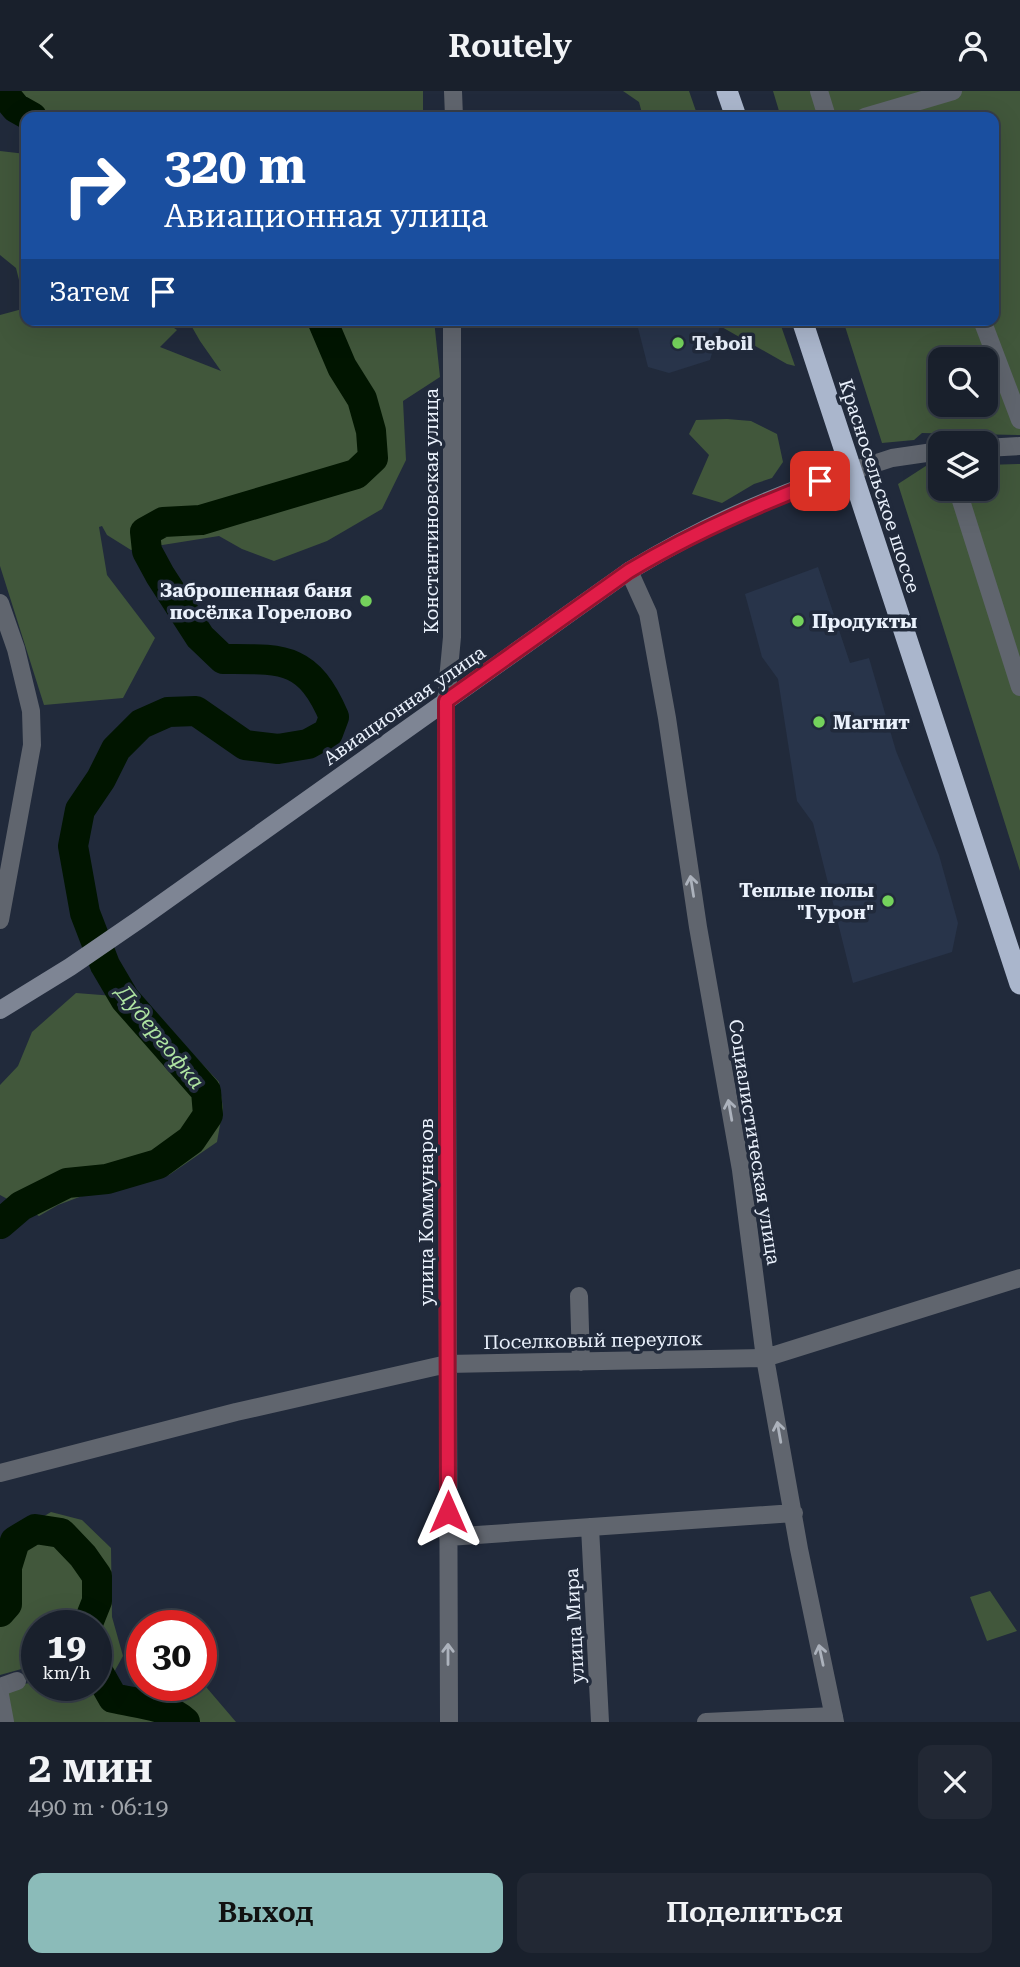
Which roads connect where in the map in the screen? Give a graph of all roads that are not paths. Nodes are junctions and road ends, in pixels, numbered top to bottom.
1 (453, 91) edge
2 (727, 91) edge
3 (819, 91) edge
4 (953, 91) edge
5 (454, 112) edge
6 (734, 112) edge
7 (825, 112) edge
8 (882, 112) edge
9 (452, 326) edge
10 (804, 326) edge
11 (984, 326) edge
12 (1020, 420) edge
13 (1020, 446) edge
14 (998, 447) edge
15 (928, 453) edge
16 (852, 471) junction
17 (961, 501) edge
18 (629, 571) junction
19 (0, 603) edge
20 (1020, 687) edge
21 (446, 701) junction
22 (0, 920) edge
23 (1020, 984) edge
24 (0, 1010) edge
25 (1020, 1278) edge
26 (579, 1296) dead end
27 (765, 1358) junction
28 (581, 1362) junction
29 (447, 1364) junction
30 (0, 1473) edge
31 (793, 1513) junction
32 (590, 1527) junction
33 (448, 1537) junction
34 (0, 1695) edge
35 (835, 1719) edge
36 (5, 1722) edge
37 (449, 1722) edge
38 (600, 1722) edge
39 (706, 1722) edge

1 - 5 street
2 - 6 highway
3 - 7 street
4 - 8 street
9 - 21 street, Константиновская улица
10 - 16 highway, Красносельское шоссе
11 - 12 street
13 - 14 street
15 - 16 street
16 - 18 street, Авиационная улица
16 - 23 highway, Красносельское шоссе
17 - 20 street
18 - 21 street, Авиационная улица
27 -> 18 street, Социалистическая улица
19 - 22 street
21 - 24 street, Авиационная улица
21 - 29 street, улица Коммунаров
25 - 27 street, Поселковый переулок
26 - 28 street
27 - 28 street, Поселковый переулок
31 -> 27 street, Социалистическая улица
28 - 29 street, Поселковый переулок
29 - 30 street, Поселковый переулок
29 - 33 street, улица Коммунаров
31 - 32 street
35 -> 31 street, Социалистическая улица
32 - 33 street
32 - 38 street, улица Мира
37 -> 33 street, улица Коммунаров
34 - 36 street
35 - 39 street

